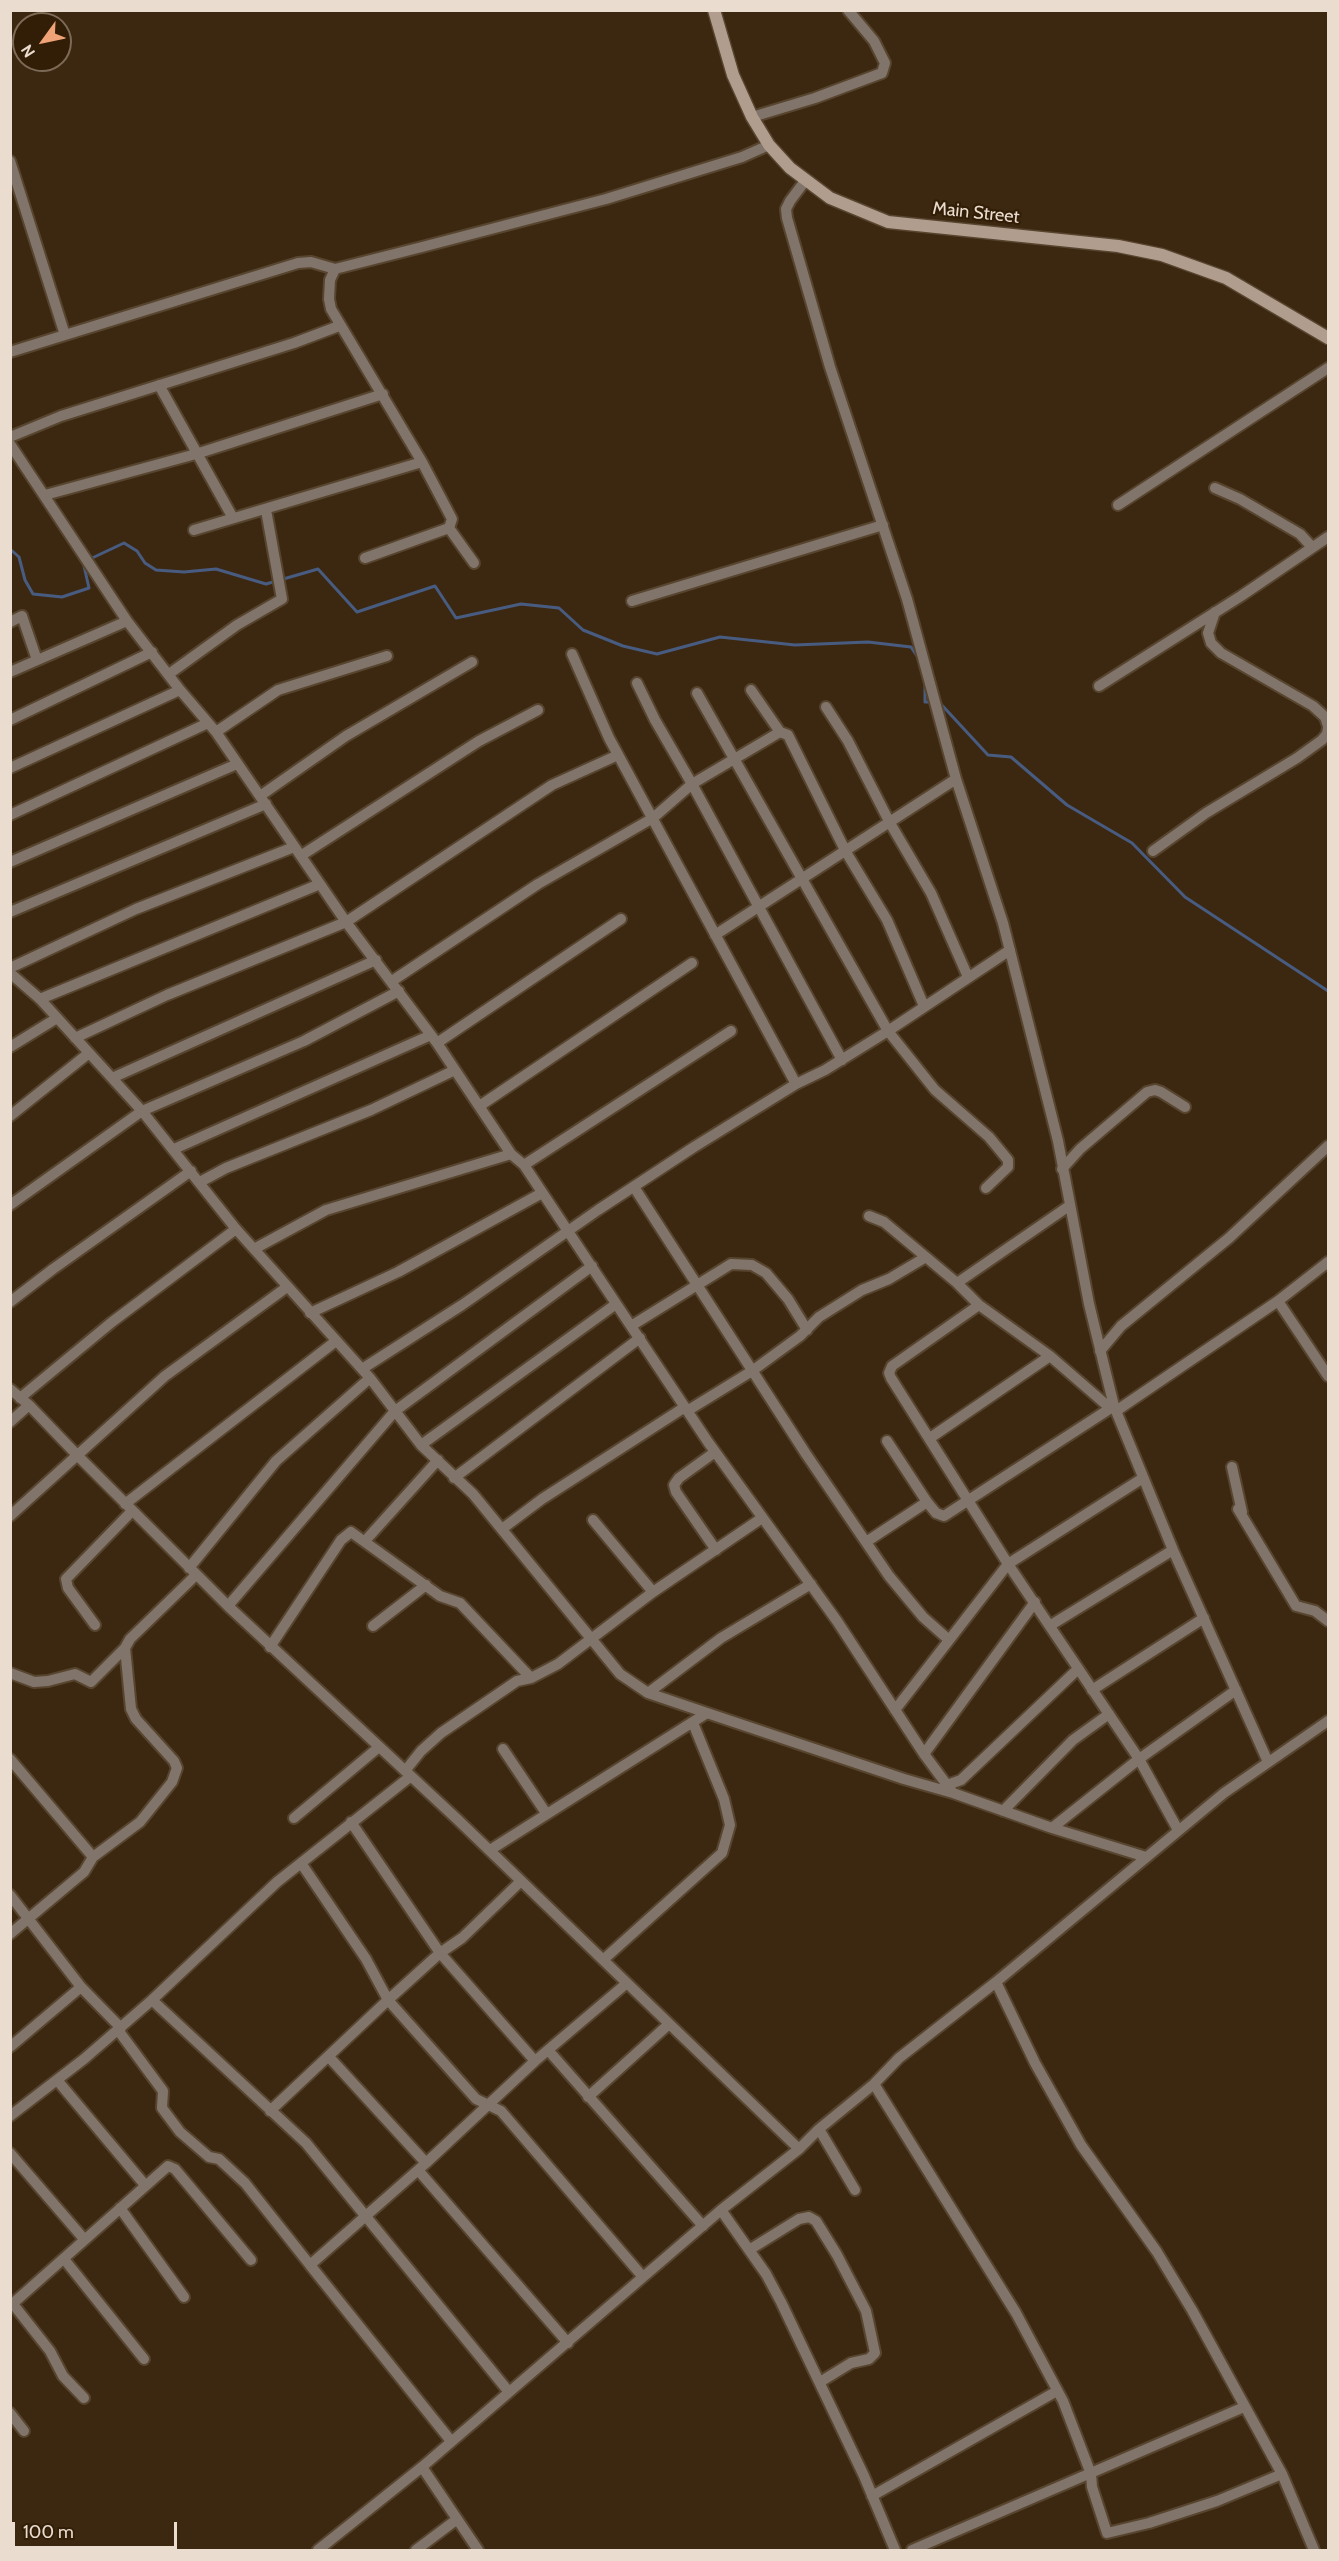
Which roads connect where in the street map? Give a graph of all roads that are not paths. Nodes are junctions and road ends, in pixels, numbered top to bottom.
1 (714, 10) edge
2 (848, 10) edge
3 (752, 117) junction
4 (769, 145) junction
5 (10, 161) edge
6 (805, 181) junction
7 (335, 269) junction
8 (339, 326) junction
9 (64, 335) junction
10 (1329, 338) edge
11 (10, 352) edge
12 (1329, 368) edge
13 (159, 385) junction
14 (382, 394) junction
15 (10, 437) edge
16 (10, 444) edge
17 (196, 454) junction
18 (422, 462) junction
19 (1215, 488) dead end
20 (45, 495) junction
21 (1118, 505) dead end
22 (266, 510) junction
23 (233, 518) junction
24 (883, 525) junction
25 (449, 528) junction
26 (194, 530) dead end
27 (1329, 537) edge
28 (1312, 547) junction
29 (365, 558) dead end
30 (474, 563) dead end
31 (632, 601) dead end
32 (1216, 612) junction
33 (127, 621) junction
34 (10, 622) edge
35 (152, 652) junction
36 (572, 654) dead end
37 (387, 656) dead end
38 (38, 660) junction
39 (472, 662) dead end
40 (10, 672) edge
41 (169, 674) junction
42 (637, 683) dead end
43 (1099, 686) dead end
44 (180, 690) junction
45 (751, 690) dead end
46 (697, 693) dead end
47 (826, 707) dead end
48 (538, 710) dead end
49 (10, 720) edge
50 (208, 723) junction
51 (1329, 727) edge
52 (216, 732) junction
53 (780, 732) junction
54 (618, 755) junction
55 (735, 758) junction
56 (237, 764) junction
57 (10, 768) edge
58 (956, 779) junction
59 (692, 784) junction
60 (263, 800) junction
61 (10, 814) edge
62 (653, 818) junction
63 (890, 823) junction
64 (298, 851) junction
65 (1153, 851) dead end
66 (846, 852) junction
67 (10, 862) edge
68 (804, 879) junction
69 (320, 884) junction
70 (758, 907) junction
71 (10, 912) edge
72 (621, 919) dead end
73 (346, 922) junction
74 (715, 935) junction
75 (1010, 950) junction
76 (376, 960) junction
77 (692, 963) dead end
78 (10, 968) edge
79 (10, 973) edge
80 (968, 977) junction
81 (392, 981) junction
82 (399, 992) junction
83 (40, 999) junction
84 (924, 1006) junction
85 (57, 1018) junction
86 (731, 1031) dead end
87 (888, 1032) junction
88 (75, 1038) junction
89 (434, 1039) junction
90 (10, 1047) edge
91 (89, 1053) junction
92 (842, 1060) junction
93 (455, 1070) junction
94 (112, 1078) junction
95 (796, 1084) junction
96 (481, 1106) junction
97 (1185, 1107) dead end
98 (142, 1111) junction
99 (10, 1116) edge
100 (1329, 1146) edge
101 (174, 1149) junction
102 (511, 1154) junction
103 (524, 1165) junction
104 (1062, 1169) junction
105 (190, 1171) junction
106 (200, 1182) junction
107 (634, 1187) junction
108 (986, 1188) dead end
109 (542, 1193) junction
110 (10, 1205) edge
111 (1069, 1206) junction
112 (869, 1216) dead end
113 (236, 1229) junction
114 (570, 1230) junction
115 (254, 1249) junction
116 (926, 1257) junction
117 (1329, 1262) edge
118 (592, 1266) junction
119 (957, 1283) junction
120 (698, 1286) junction
121 (287, 1287) junction
122 (1278, 1301) junction
123 (10, 1302) edge
124 (616, 1304) junction
125 (979, 1305) junction
126 (310, 1313) junction
127 (631, 1326) junction
128 (807, 1330) junction
129 (1097, 1336) junction
130 (1111, 1336) junction
131 (640, 1338) junction
132 (336, 1341) junction
133 (1100, 1351) junction
134 (1050, 1356) junction
135 (752, 1371) junction
136 (366, 1373) junction
137 (1329, 1377) edge
138 (10, 1389) edge
139 (25, 1401) junction
140 (1113, 1408) junction
141 (686, 1409) junction
142 (395, 1411) junction
143 (10, 1422) edge
144 (930, 1438) junction
145 (886, 1441) dead end
146 (421, 1445) junction
147 (715, 1452) junction
148 (78, 1456) junction
149 (438, 1460) junction
150 (1232, 1467) dead end
151 (454, 1478) junction
152 (1143, 1478) junction
153 (970, 1500) junction
154 (927, 1502) junction
155 (129, 1508) junction
156 (10, 1516) edge
157 (762, 1518) junction
158 (593, 1520) dead end
159 (502, 1529) junction
160 (365, 1541) junction
161 (866, 1542) junction
162 (716, 1550) junction
163 (1173, 1550) junction
164 (1008, 1564) junction
165 (192, 1572) junction
166 (811, 1584) junction
167 (426, 1585) junction
168 (653, 1592) junction
169 (1035, 1602) junction
170 (228, 1606) junction
171 (1204, 1618) junction
172 (1329, 1621) edge
173 (95, 1625) dead end
174 (1051, 1625) junction
175 (373, 1626) dead end
176 (591, 1640) junction
177 (949, 1640) junction
178 (270, 1647) junction
179 (125, 1648) junction
180 (1078, 1669) junction
181 (10, 1673) edge
182 (531, 1678) junction
183 (1092, 1690) junction
184 (1236, 1690) junction
185 (648, 1693) junction
186 (895, 1710) junction
187 (707, 1713) junction
188 (1109, 1714) junction
189 (1329, 1721) edge
190 (693, 1723) junction
191 (379, 1747) junction
192 (503, 1749) dead end
193 (924, 1754) junction
194 (10, 1759) edge
195 (1139, 1759) junction
196 (1268, 1762) junction
197 (408, 1773) junction
198 (950, 1789) junction
199 (1003, 1811) junction
200 (546, 1813) junction
201 (294, 1818) dead end
202 (351, 1822) junction
203 (1052, 1828) junction
204 (1179, 1830) junction
205 (490, 1850) junction
206 (93, 1857) junction
207 (1146, 1857) junction
208 (301, 1863) junction
209 (521, 1881) junction
210 (10, 1895) edge
211 (29, 1918) junction
212 (10, 1934) edge
213 (440, 1953) junction
214 (603, 1960) junction
215 (996, 1982) junction
216 (627, 1983) junction
217 (81, 1987) junction
218 (152, 2000) junction
219 (388, 2000) junction
220 (669, 2024) junction
221 (120, 2029) junction
222 (10, 2047) edge
223 (548, 2050) junction
224 (329, 2057) junction
225 (535, 2061) junction
226 (57, 2080) junction
227 (874, 2084) junction
228 (588, 2097) junction
229 (488, 2104) junction
230 (270, 2111) junction
231 (10, 2116) edge
232 (819, 2128) junction
233 (799, 2149) junction
234 (10, 2153) edge
235 (422, 2167) junction
236 (145, 2185) junction
237 (855, 2190) dead end
238 (120, 2208) junction
239 (721, 2210) junction
240 (367, 2216) junction
241 (703, 2226) junction
242 (84, 2239) junction
243 (749, 2250) junction
244 (64, 2259) junction
245 (251, 2260) dead end
246 (310, 2265) junction
247 (643, 2277) junction
248 (184, 2297) dead end
249 (12, 2305) edge
250 (568, 2343) junction
251 (144, 2359) dead end
252 (820, 2382) junction
253 (1058, 2391) junction
254 (509, 2392) junction
255 (84, 2398) dead end
256 (1244, 2407) junction
257 (10, 2413) edge
258 (24, 2431) dead end
259 (450, 2441) junction
260 (422, 2467) junction
261 (1091, 2474) junction
262 (1282, 2474) junction
263 (872, 2496) junction
264 (456, 2520) junction
265 (318, 2550) edge
266 (416, 2550) edge
267 (478, 2550) edge
268 (895, 2550) edge
269 (912, 2550) edge
270 (1314, 2550) edge

1 - 3 main road, Main Street
2 - 3 street
3 - 4 main road, Main Street
4 - 6 main road, Main Street
4 - 7 street
5 - 9 street
6 - 10 main road, Main Street
6 - 24 street
7 - 8 street
7 - 9 street
8 - 13 street
8 - 14 street
9 - 11 street
12 - 21 street
13 - 15 street
13 - 17 street
14 - 17 street
14 - 18 street
16 - 20 street
17 - 20 street
17 - 23 street
18 - 22 street
18 - 25 street
19 - 28 street
20 - 33 street
22 - 23 street
22 - 41 street
23 - 26 street
24 - 31 street
24 - 58 street
25 - 29 street
25 - 30 street
27 - 28 street
28 - 32 street
32 - 43 street
32 - 51 street
33 - 35 street
33 - 38 street
34 - 38 street
35 - 41 street
35 - 49 street
36 - 54 street
37 - 52 street
38 - 40 street
39 - 60 street
41 - 44 street
42 - 59 street
44 - 50 street
44 - 57 street
45 - 53 street
46 - 55 street
47 - 63 street
48 - 64 street
50 - 52 street
50 - 61 street
51 - 65 street
52 - 56 street
53 - 55 street
53 - 66 street
54 - 62 street
54 - 73 street
55 - 59 street
55 - 68 street
56 - 60 street
56 - 67 street
58 - 63 street
58 - 75 street
59 - 62 street
59 - 70 street
60 - 64 street
60 - 71 street
62 - 74 street
62 - 81 street
63 - 66 street
63 - 80 street
64 - 69 street
64 - 78 street
66 - 68 street
66 - 84 street
68 - 70 street
68 - 87 street
69 - 73 street
69 - 83 street
70 - 74 street
70 - 92 street
72 - 89 street
73 - 76 street
73 - 88 street
74 - 95 street
75 - 80 street
75 - 104 street
76 - 81 street
76 - 94 street
77 - 96 street
79 - 83 street
80 - 84 street
81 - 82 street
82 - 89 street
82 - 98 street
83 - 85 street
84 - 87 street
85 - 88 street
85 - 90 street
86 - 103 street
87 - 92 street
87 - 108 street
88 - 91 street
89 - 93 street
89 - 101 street
91 - 94 street
91 - 99 street
92 - 95 street
93 - 96 street
93 - 106 street
94 - 98 street
95 - 107 street
96 - 102 street
97 - 104 street
98 - 101 street
98 - 110 street
100 - 130 street
101 - 105 street
102 - 103 street
102 - 115 street
103 - 109 street
104 - 111 street
105 - 106 street
105 - 123 street
106 - 113 street
107 - 114 street
107 - 120 street
109 - 114 street
109 - 126 street
111 - 119 street
111 - 129 street
112 - 116 street
113 - 115 street
113 - 139 street
114 - 118 street
114 - 136 street
115 - 121 street
116 - 119 street
116 - 128 street
117 - 122 street
118 - 124 street
118 - 142 street
119 - 125 street
120 - 127 street
120 - 128 street
120 - 135 street
121 - 126 street
121 - 148 street
122 - 137 street
122 - 140 street
124 - 127 street
124 - 146 street
125 - 134 street
125 - 144 street
126 - 132 street
127 - 131 street
128 - 135 street
129 - 130 street
129 - 133 street
130 - 133 street
131 - 141 street
131 - 151 street
132 - 136 street
132 - 155 street
133 - 140 street
134 - 140 street
134 - 144 street
135 - 141 street
135 - 161 street
136 - 142 street
136 - 165 street
138 - 139 street
139 - 143 street
139 - 148 street
140 - 152 street
140 - 153 street
141 - 147 street
141 - 159 street
142 - 146 street
142 - 170 street
144 - 153 street
145 - 154 street
146 - 149 street
147 - 157 street
147 - 162 street
148 - 155 street
148 - 156 street
149 - 151 street
149 - 160 street
150 - 172 street
151 - 159 street
152 - 163 street
152 - 164 street
153 - 154 street
153 - 164 street
154 - 161 street
155 - 165 street
155 - 173 street
157 - 162 street
157 - 166 street
158 - 168 street
159 - 176 street
160 - 167 street
160 - 178 street
161 - 177 street
162 - 168 street
163 - 171 street
163 - 174 street
164 - 169 street
164 - 177 street
165 - 170 street
165 - 179 street
166 - 185 street
166 - 186 street
167 - 175 street
167 - 182 street
168 - 176 street
169 - 174 street
169 - 193 street
170 - 178 street
171 - 183 street
171 - 184 street
174 - 180 street
176 - 182 street
176 - 185 street
177 - 186 street
178 - 191 street
179 - 181 street
179 - 206 street
180 - 183 street
180 - 198 street
182 - 197 street
183 - 188 street
184 - 195 street
184 - 196 street
185 - 187 street
186 - 193 street
187 - 190 street
187 - 198 street
188 - 195 street
188 - 199 street
189 - 196 street
190 - 200 street
190 - 214 street
191 - 197 street
191 - 201 street
192 - 200 street
193 - 198 street
194 - 206 street
195 - 203 street
195 - 204 street
196 - 204 street
197 - 202 street
197 - 205 street
198 - 199 street
199 - 203 street
200 - 205 street
202 - 208 street
202 - 213 street
203 - 207 street
204 - 207 street
205 - 209 street
206 - 211 street
207 - 215 street
208 - 218 street
208 - 219 street
209 - 213 street
209 - 214 street
210 - 211 street
211 - 212 street
211 - 217 street
213 - 219 street
213 - 225 street
214 - 216 street
215 - 227 street
215 - 256 street
216 - 220 street
216 - 223 street
217 - 221 street
217 - 222 street
218 - 221 street
218 - 230 street
219 - 224 street
219 - 229 street
220 - 228 street
220 - 233 street
221 - 226 street
221 - 246 street
223 - 225 street
223 - 228 street
224 - 230 street
224 - 235 street
225 - 229 street
226 - 231 street
226 - 236 street
227 - 232 street
227 - 253 street
228 - 241 street
229 - 235 street
229 - 247 street
230 - 240 street
232 - 233 street
232 - 237 street
233 - 239 street
234 - 242 street
235 - 240 street
235 - 250 street
236 - 238 street
236 - 245 street
238 - 242 street
238 - 248 street
239 - 241 street
239 - 243 street
240 - 246 street
240 - 254 street
241 - 247 street
242 - 244 street
243 - 252 street
243 - 252 street
244 - 249 street
244 - 251 street
246 - 259 street
247 - 250 street
249 - 255 street
250 - 254 street
252 - 263 street
253 - 261 street
253 - 263 street
254 - 259 street
256 - 261 street
256 - 262 street
257 - 258 street
259 - 260 street
260 - 264 street
260 - 265 street
261 - 262 street
261 - 269 street
262 - 270 street
263 - 268 street
264 - 266 street
264 - 267 street

